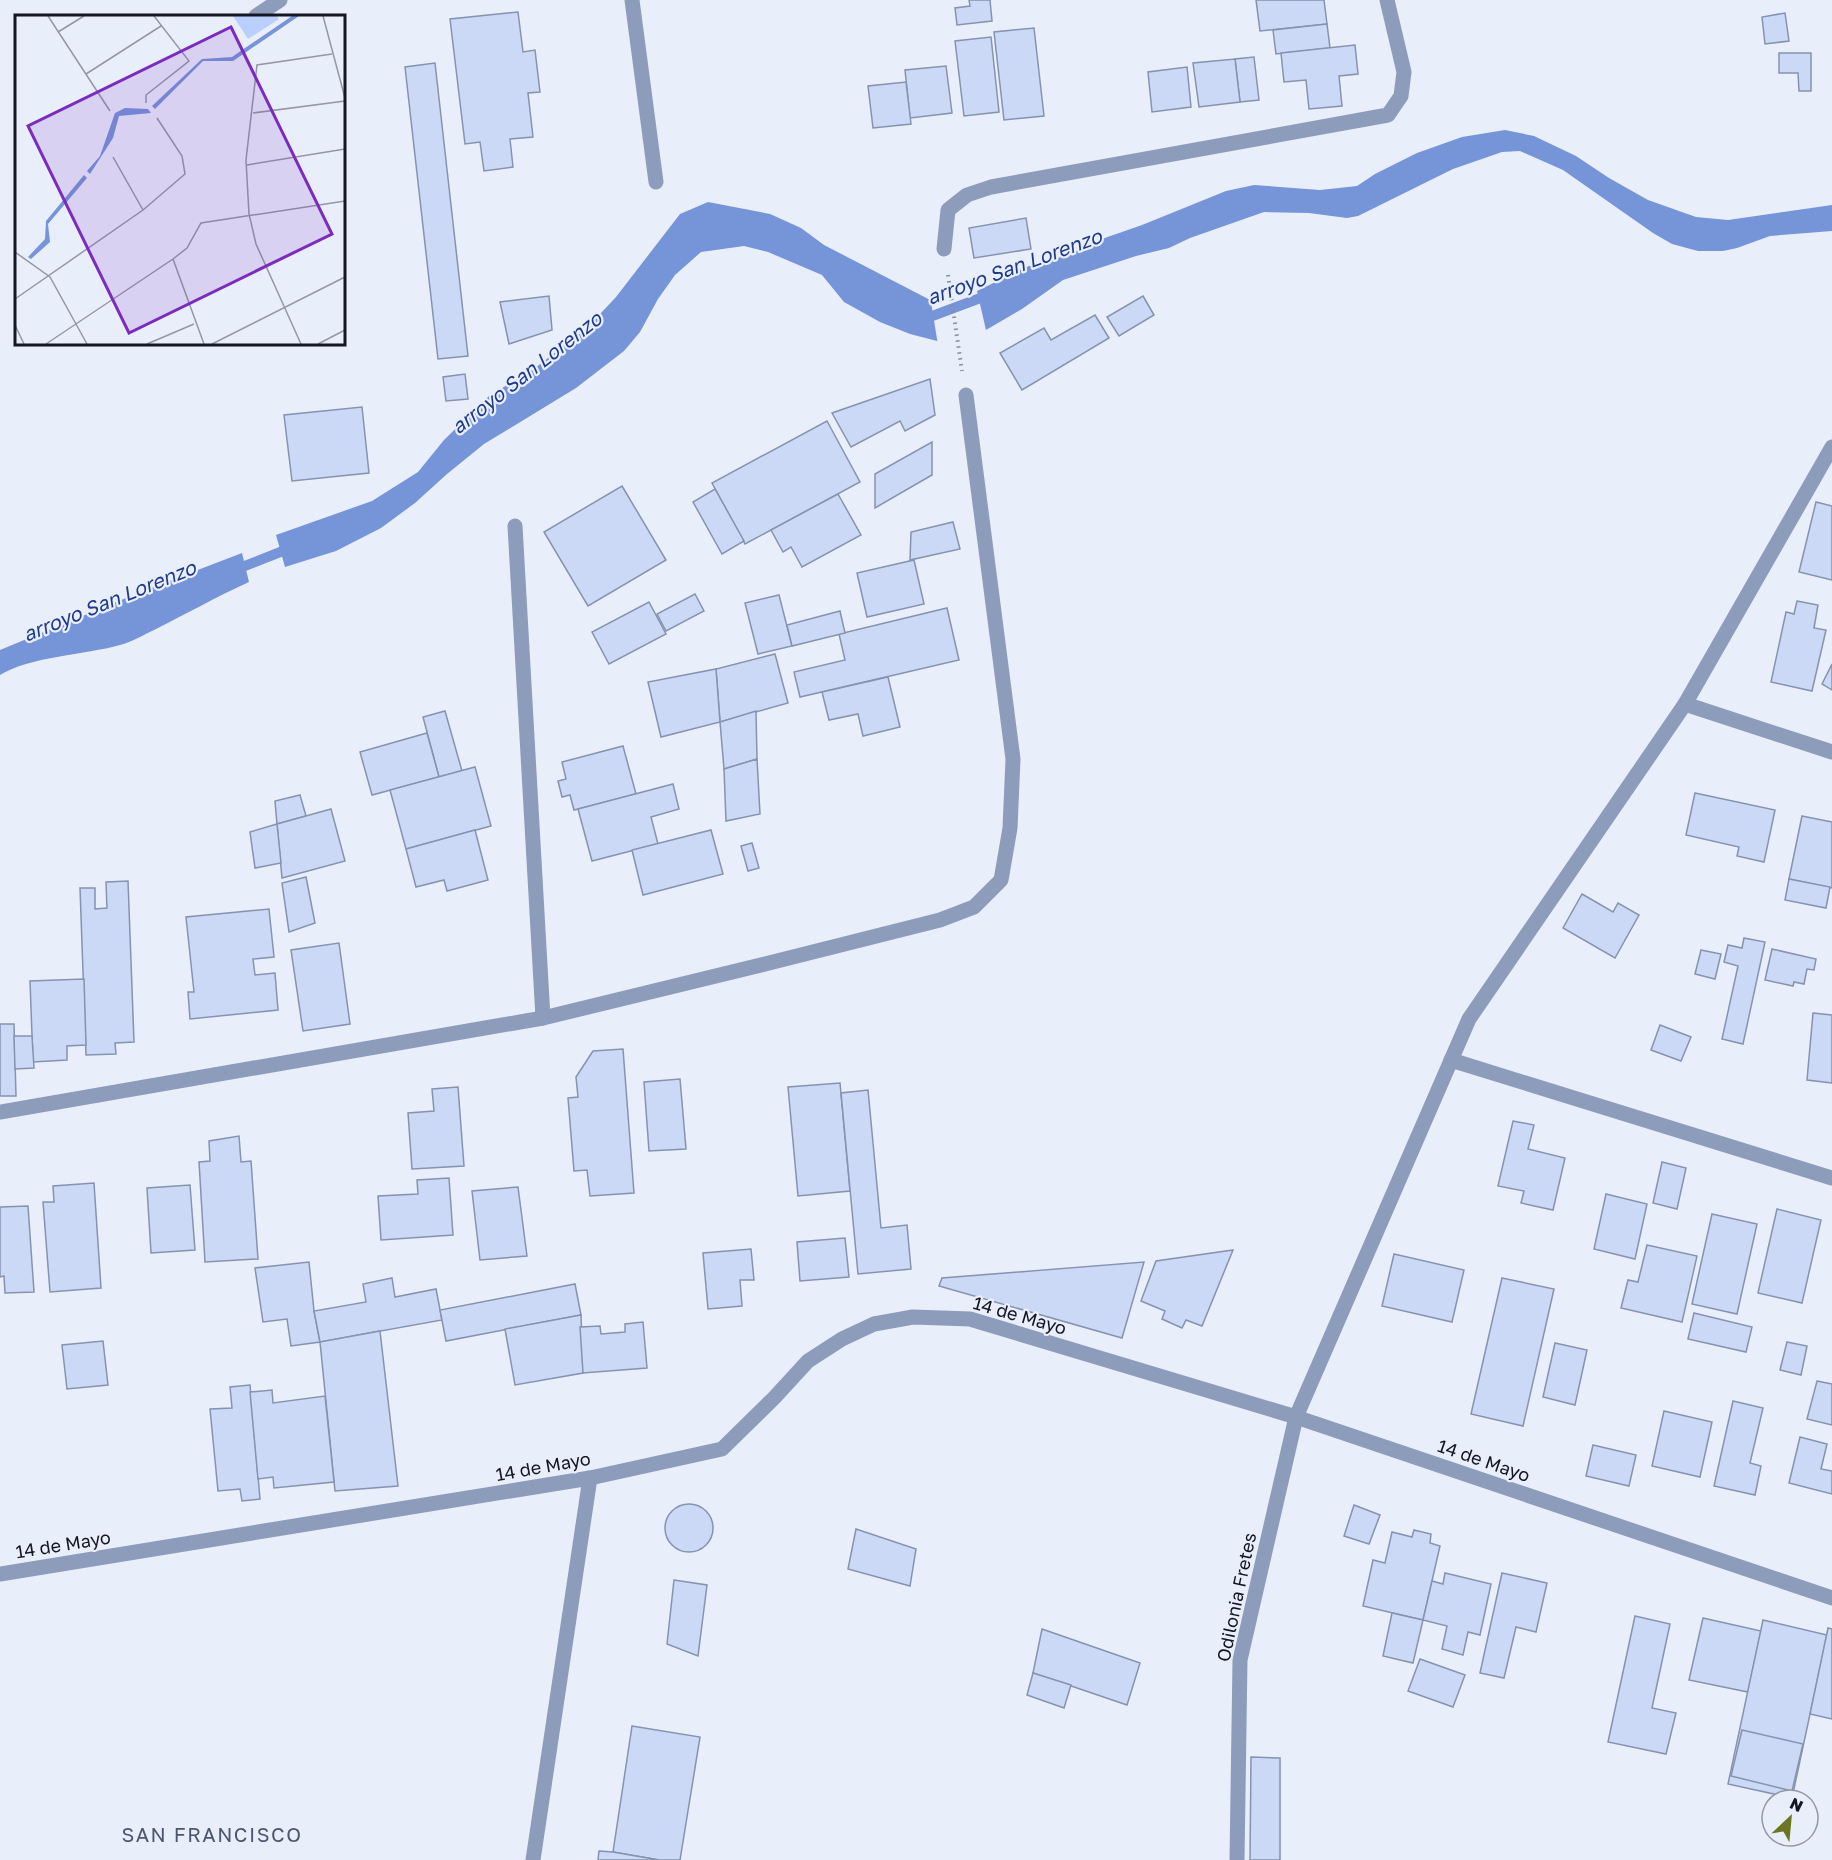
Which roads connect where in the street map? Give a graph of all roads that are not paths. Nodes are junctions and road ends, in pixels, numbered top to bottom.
1 (280, 0) edge
2 (632, 0) edge
3 (1387, 0) edge
4 (258, 15) edge
5 (656, 182) dead end
6 (944, 249) road end
7 (966, 396) road end
8 (1832, 447) edge
9 (515, 526) dead end
10 (1685, 704) junction
11 (1832, 752) edge
12 (543, 1018) junction
13 (1451, 1060) junction
14 (0, 1112) edge
15 (1832, 1179) edge
16 (1296, 1417) junction
17 (590, 1478) junction
18 (0, 1574) edge
19 (1832, 1598) edge
20 (534, 1860) edge
21 (1237, 1860) edge

1 - 4 street
2 - 5 street
3 - 6 street
7 - 12 street
8 - 10 street, Odilonia Fretes
9 - 12 street
10 - 11 street
10 - 13 street, Odilonia Fretes
12 - 14 street
13 - 15 street
13 - 16 street, Odilonia Fretes
16 - 17 street, 14 de Mayo
16 - 19 street, 14 de Mayo
16 - 21 street, Odilonia Fretes
17 - 18 street, 14 de Mayo
17 - 20 street

